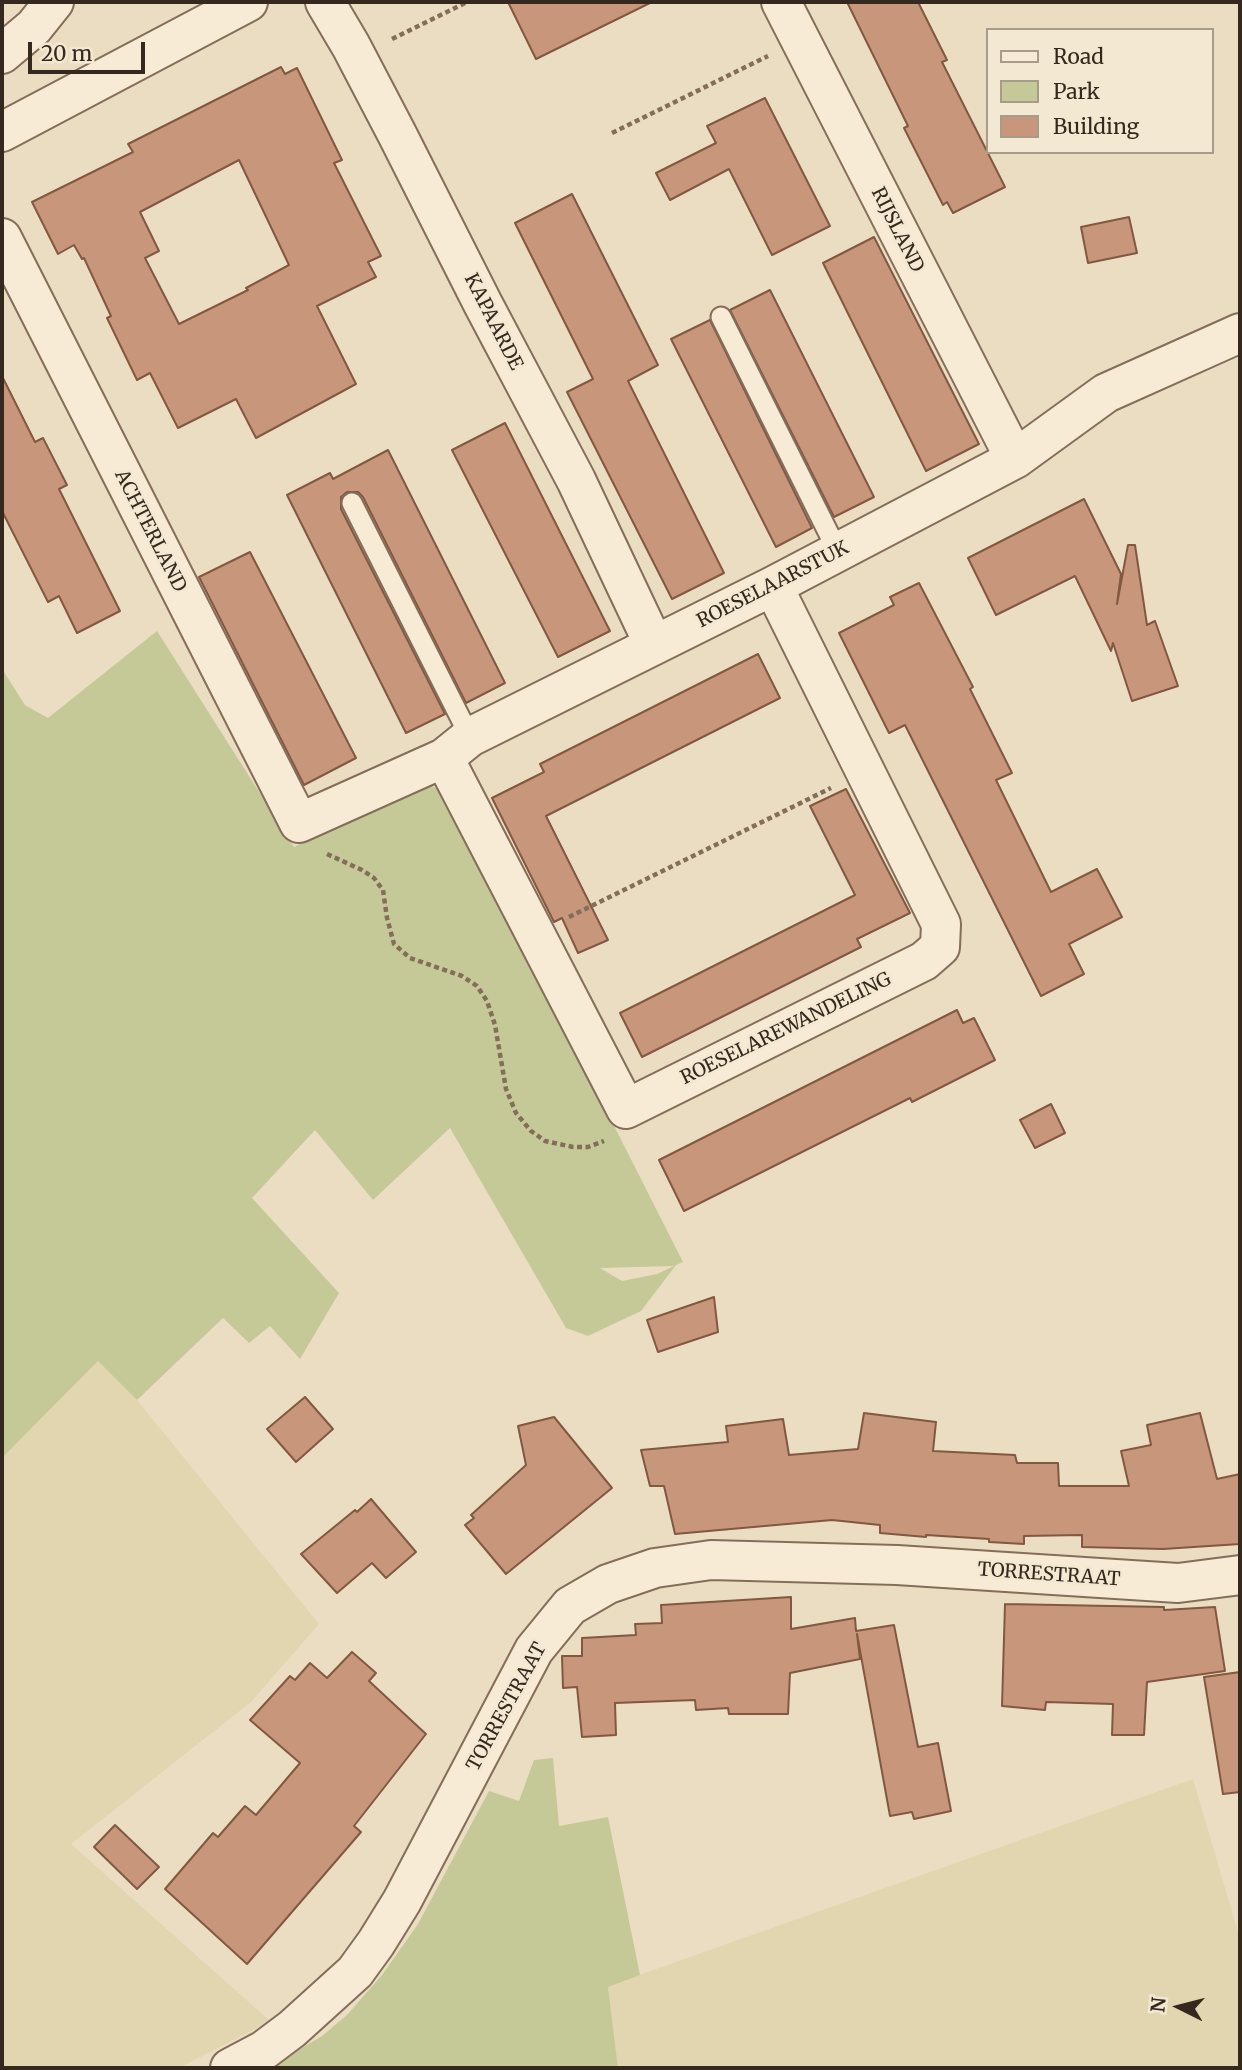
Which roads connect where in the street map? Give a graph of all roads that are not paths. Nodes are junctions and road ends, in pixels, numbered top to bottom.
1 (54, 2) edge
2 (248, 2) edge
3 (325, 2) edge
4 (780, 2) edge
5 (2, 54) edge
6 (2, 132) edge
7 (2, 238) edge
8 (721, 317) dead end
9 (1240, 333) edge
10 (1015, 458) junction
11 (352, 503) dead end
12 (838, 552) junction
13 (773, 586) junction
14 (654, 645) junction
15 (457, 747) junction
16 (299, 823) joint
17 (1240, 1575) edge
18 (229, 2068) edge

1 - 5 street
2 - 6 street
3 - 14 street, KAPAARDE
4 - 10 street, RIJSLAND
7 - 16 street, ACHTERLAND
8 - 12 lane
9 - 10 street, ROESELAARSTUK
10 - 12 street, ROESELAARSTUK
11 - 15 lane
12 - 13 street, ROESELAARSTUK
13 - 14 street, ROESELAARSTUK
13 - 15 street, ROESELAREWANDELING
14 - 15 street, ROESELAARSTUK
15 - 16 street, ROESELAARSTUK
17 - 18 street, TORRESTRAAT

